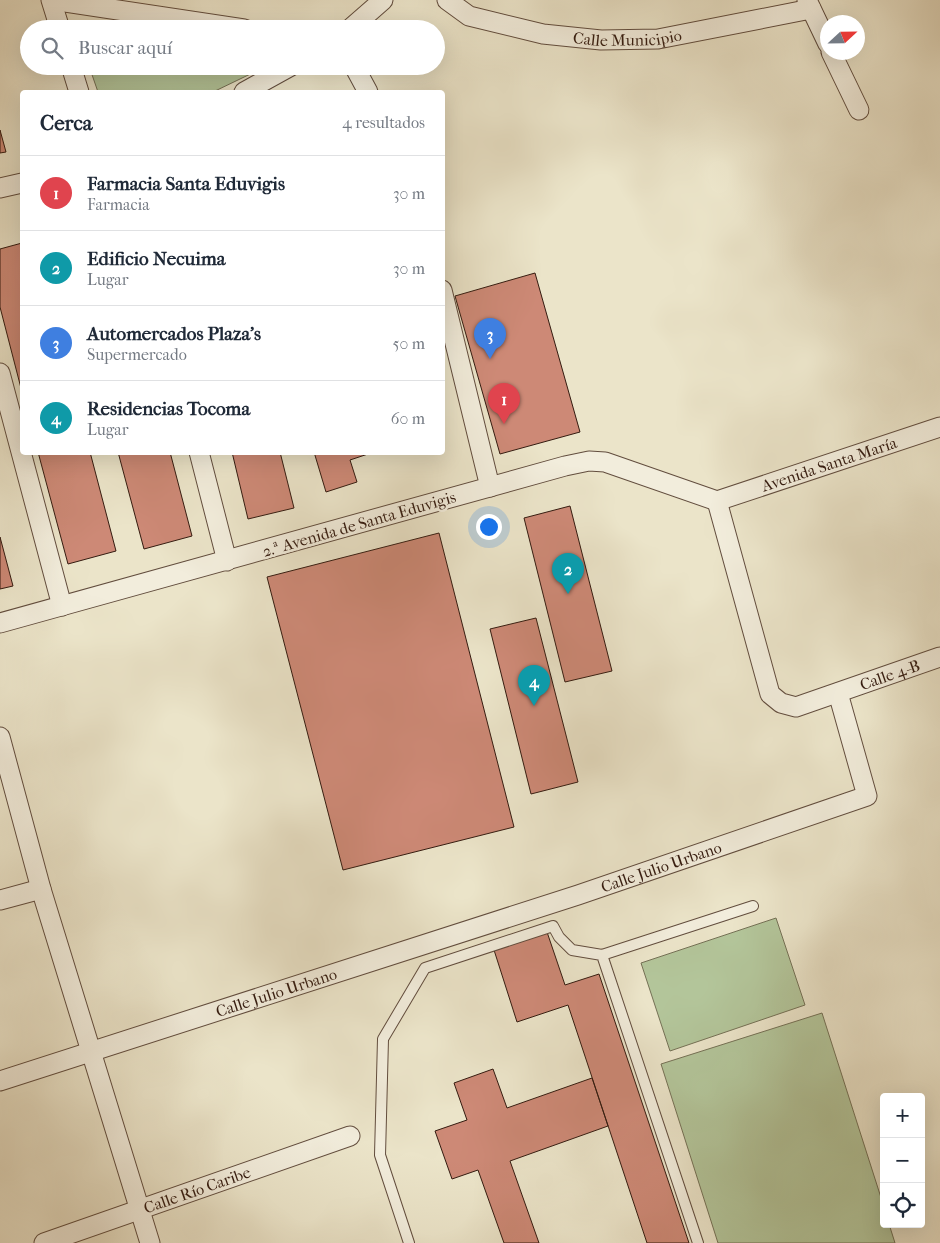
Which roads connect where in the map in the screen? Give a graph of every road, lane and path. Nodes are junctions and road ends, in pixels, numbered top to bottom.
1 (51, 0) edge
2 (383, 0) edge
3 (447, 0) edge
4 (809, 4) edge
5 (57, 20) edge
6 (184, 20) edge
7 (360, 20) edge
8 (820, 27) edge
9 (835, 60) edge
10 (74, 75) edge
11 (275, 75) edge
12 (359, 75) edge
13 (78, 90) edge
14 (248, 90) edge
15 (367, 90) edge
16 (859, 110) dead end
17 (20, 183) edge
18 (0, 188) edge
19 (445, 302) edge
20 (0, 374) edge
21 (940, 427) edge
22 (20, 449) edge
23 (22, 455) edge
24 (200, 455) edge
25 (490, 487) junction
26 (717, 502) junction
27 (227, 561) junction
28 (62, 606) junction
29 (0, 623) edge
30 (940, 656) edge
31 (838, 693) junction
32 (0, 737) edge
33 (41, 889) junction
34 (0, 900) edge
35 (753, 906) dead end
36 (602, 955) junction
37 (91, 1051) junction
38 (0, 1081) edge
39 (350, 1136) dead end
40 (140, 1210) junction
41 (44, 1243) edge
42 (150, 1243) edge
43 (409, 1243) edge
44 (698, 1243) edge

1 - 5 street
1 - 6 street
2 - 7 street
3 - 4 street, Calle Municipio
4 - 8 street
9 - 16 street
10 - 13 street
11 - 14 street
12 - 15 street
17 - 18 street
19 - 25 street
20 - 22 street
21 - 26 street, Avenida Santa María
23 - 28 street
24 - 27 street
25 - 26 street, 2.ª Avenida de Santa Eduvigis
25 - 27 street, 2.ª Avenida de Santa Eduvigis
26 - 31 street
27 - 28 street, 2.ª Avenida de Santa Eduvigis
28 - 29 street, 2.ª Avenida de Santa Eduvigis
30 - 31 street, Calle 4-B
31 - 37 street, Calle Julio Urbano
32 - 33 street
33 - 34 street
33 - 37 street
35 - 36 lane
36 - 43 lane
36 - 44 lane
37 - 38 street
37 - 40 street
39 - 40 street, Calle Río Caribe
40 - 41 street, Calle Río Caribe
40 - 42 street

